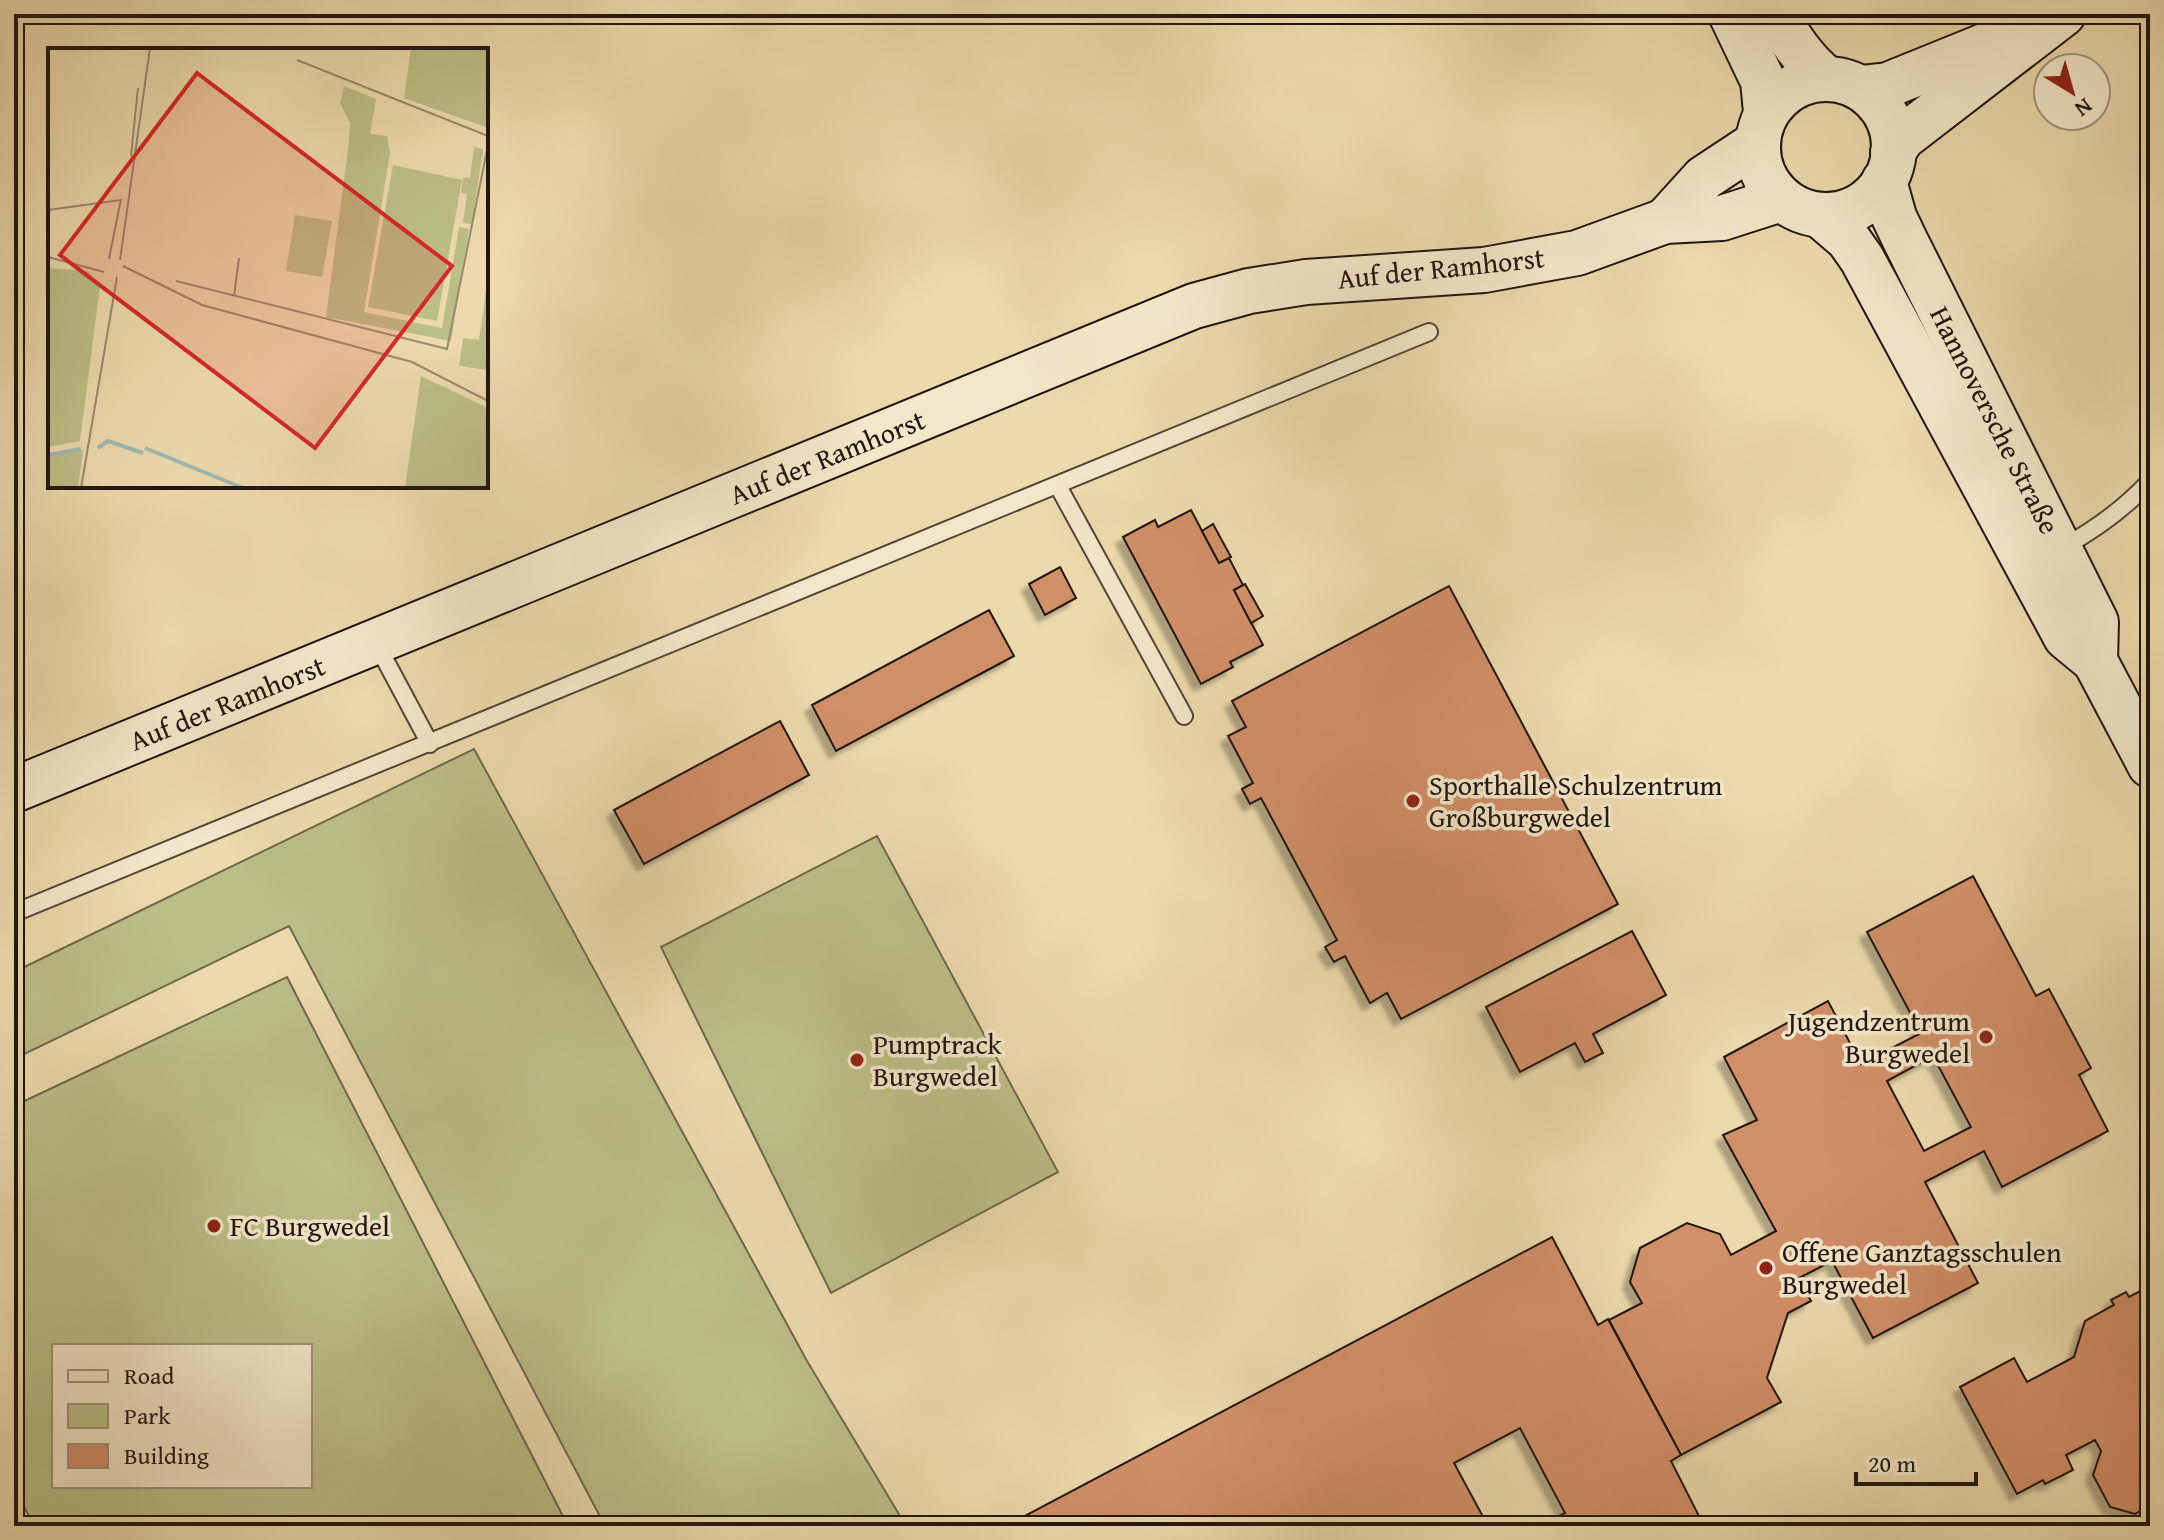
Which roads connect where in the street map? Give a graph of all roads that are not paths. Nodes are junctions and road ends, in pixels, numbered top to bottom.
1 (1731, 14) edge
2 (1775, 14) edge
3 (2063, 14) edge
4 (1844, 83) junction
5 (1762, 128) junction
6 (1889, 166) junction
7 (1801, 207) junction
8 (1665, 221) junction
9 (1429, 332) dead end
10 (2150, 481) edge
11 (1058, 486) junction
12 (2060, 549) junction
13 (375, 642) junction
14 (2095, 661) junction
15 (1184, 716) dead end
16 (430, 744) junction
17 (2150, 765) edge
18 (14, 790) edge
19 (14, 913) edge

1 - 5 main road
2 - 4 main road
3 - 4 main road
3 - 6 main road
4 - 5 main road
4 - 6 main road
5 - 7 main road
5 - 8 main road, Auf der Ramhorst
6 - 7 main road
6 - 12 main road, Hannoversche Straße
7 - 8 main road, Auf der Ramhorst
7 - 14 main road, Hannoversche Straße
8 - 13 main road, Auf der Ramhorst
9 - 11 lane
10 - 12 lane
11 - 15 lane
11 - 16 lane
12 - 14 main road, Hannoversche Straße
13 - 16 lane
13 - 18 main road, Auf der Ramhorst
14 - 17 main road, Hannoversche Straße
16 - 19 lane

